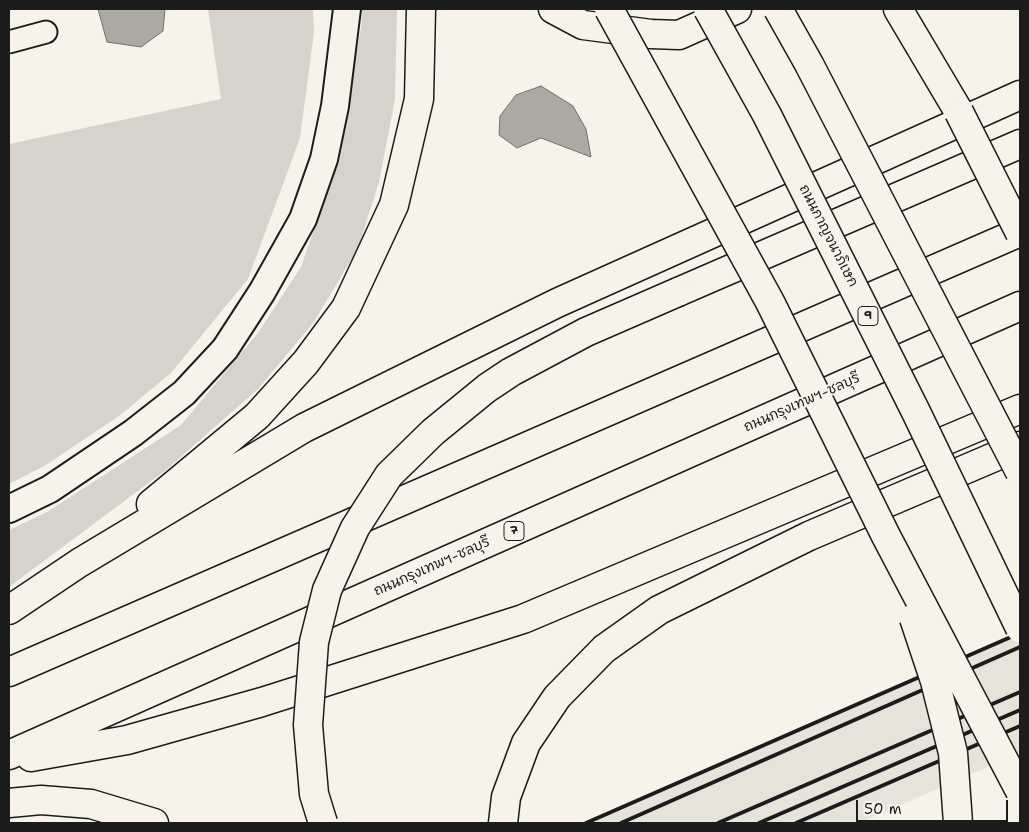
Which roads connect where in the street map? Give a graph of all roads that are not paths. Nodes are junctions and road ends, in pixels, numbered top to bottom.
1 (347, 9) edge
2 (421, 9) edge
3 (553, 9) edge
4 (609, 9) edge
5 (708, 9) edge
6 (737, 9) edge
7 (778, 9) edge
8 (898, 9) edge
9 (912, 9) edge
10 (46, 32) dead end
11 (9, 42) edge
12 (1020, 95) edge
13 (960, 112) junction
14 (1020, 144) edge
15 (1020, 233) edge
16 (1020, 306) edge
17 (1020, 409) edge
18 (1020, 446) edge
19 (1020, 472) edge
20 (9, 509) edge
21 (886, 536) junction
22 (78, 563) junction
23 (9, 610) edge
24 (1020, 628) edge
25 (9, 672) edge
26 (9, 755) edge
27 (9, 761) edge
28 (1020, 791) edge
29 (9, 803) edge
30 (154, 823) edge
31 (323, 823) edge
32 (503, 823) edge
33 (958, 823) edge

1 - 20 main road
2 - 22 highway
3 - 6 highway
4 - 21 highway, bridge
5 - 24 highway, ถนนกาญจนาภิเษก / 9, bridge
7 - 19 highway, bridge
8 - 13 highway
9 - 13 highway
10 - 11 street
12 - 22 highway
13 - 15 highway, bridge
14 - 31 highway, bridge
15 - 25 highway
16 - 26 highway, ถนนกรุงเทพฯ-ชลบุรี / 7
17 - 27 highway
18 - 32 highway
21 - 28 highway, bridge
21 - 33 highway, bridge
22 - 23 highway
29 - 30 highway

